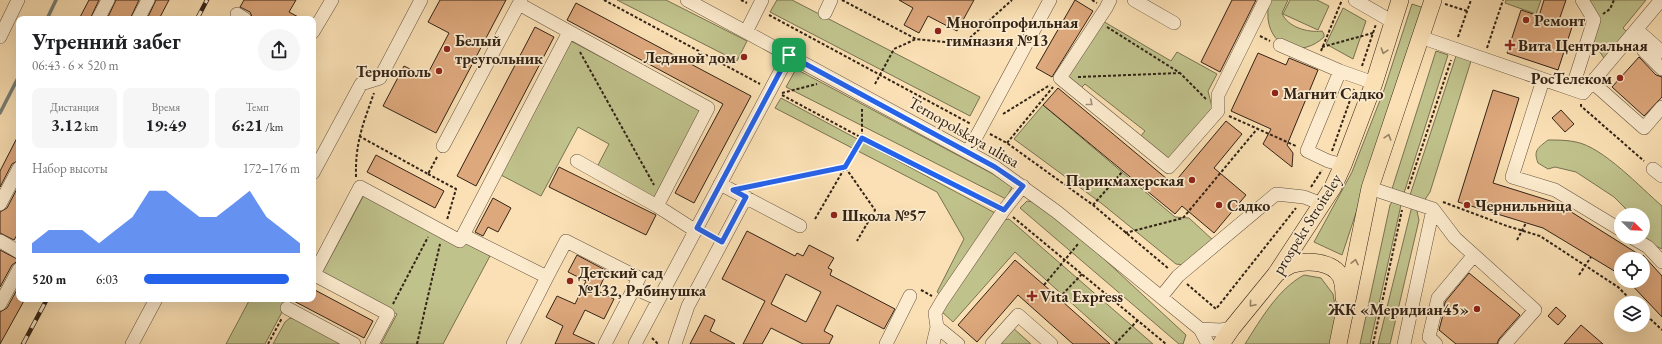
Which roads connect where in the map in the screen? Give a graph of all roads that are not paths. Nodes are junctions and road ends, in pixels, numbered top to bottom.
1 (18, 0) edge
2 (108, 0) edge
3 (148, 0) edge
4 (332, 0) edge
5 (421, 0) edge
6 (687, 0) edge
7 (762, 0) edge
8 (831, 0) edge
9 (1050, 0) edge
10 (1110, 0) edge
11 (1134, 0) edge
12 (1265, 0) edge
13 (1355, 0) edge
14 (1400, 0) edge
15 (1433, 0) edge
16 (1582, 0) edge
17 (1661, 0) edge
18 (520, 2) edge
19 (825, 12) dead end
20 (100, 16) edge
21 (140, 16) edge
22 (1174, 22) dead end
23 (1394, 22) junction
24 (316, 27) edge
25 (1637, 30) junction
26 (569, 32) junction
27 (746, 32) junction
28 (0, 37) edge
29 (1420, 37) junction
30 (1280, 45) road end
31 (1662, 52) edge
32 (789, 55) junction
33 (1662, 69) edge
34 (1340, 72) junction
35 (1543, 80) junction
36 (1592, 82) junction
37 (1374, 83) junction
38 (1577, 91) junction
39 (1662, 107) edge
40 (443, 146) road end
41 (968, 152) junction
42 (577, 161) dead end
43 (1343, 165) junction
44 (316, 167) edge
45 (16, 174) edge
46 (720, 184) junction
47 (1023, 186) junction
48 (1370, 188) junction
49 (746, 197) junction
50 (659, 202) junction
51 (0, 204) edge
52 (1322, 204) junction
53 (1435, 204) junction
54 (800, 226) dead end
55 (1614, 226) edge
56 (696, 231) junction
57 (463, 235) junction
58 (0, 241) edge
59 (1643, 244) edge
60 (16, 248) edge
61 (1474, 254) junction
62 (1662, 262) edge
63 (316, 270) edge
64 (1276, 274) junction
65 (16, 275) edge
66 (316, 275) edge
67 (547, 277) junction
68 (634, 288) junction
69 (910, 296) dead end
70 (1161, 297) junction
71 (659, 299) junction
72 (154, 302) edge
73 (0, 304) edge
74 (287, 308) road end
75 (1345, 314) junction
76 (937, 327) junction
77 (1232, 328) junction
78 (1200, 329) junction
79 (132, 344) edge
80 (354, 344) edge
81 (372, 344) edge
82 (513, 344) edge
83 (605, 344) edge
84 (635, 344) edge
85 (675, 344) edge
86 (886, 344) edge
87 (933, 344) edge
88 (958, 344) edge
89 (992, 344) edge
90 (1051, 344) edge
91 (1208, 344) edge
92 (1221, 344) edge
93 (1338, 344) edge
94 (1404, 344) edge
95 (1436, 344) edge
96 (1505, 344) edge

1 - 28 street
2 - 20 street
3 - 21 street
4 - 24 street
5 - 44 street
6 - 27 street, Ternopolskaya ulitsa
7 - 27 street
8 - 19 street
9 - 41 street
10 -> 12 street
11 - 22 street
13 - 23 street
14 - 23 main road, prospekt Stroiteley
15 - 29 main road
16 - 38 street
17 - 25 street
18 - 26 street
18 - 40 street
23 -> 37 main road, prospekt Stroiteley
25 - 31 street
25 - 33 street
25 - 36 street
26 - 50 street
26 - 57 street
27 - 32 street, Ternopolskaya ulitsa
29 - 35 street
48 -> 29 main road
30 - 34 street
32 - 41 street, Ternopolskaya ulitsa
32 - 46 street
34 - 37 street
34 - 43 street
35 - 38 street
35 - 55 street
36 - 38 street
36 - 39 street
37 - 43 main road, prospekt Stroiteley
41 - 47 street, Ternopolskaya ulitsa
42 - 50 street
43 - 52 main road, prospekt Stroiteley
45 - 51 street
46 - 49 street
46 - 56 street
47 - 70 street, Ternopolskaya ulitsa
47 - 76 street
48 - 53 street
75 -> 48 main road
49 - 54 street
49 - 85 street
50 - 56 street
52 - 64 main road, prospekt Stroiteley
52 - 70 street
53 - 61 street
53 - 94 street
56 - 71 street
57 - 63 street
57 - 67 street
58 - 60 street
59 - 62 street
61 - 95 street
61 - 96 street
64 - 75 main road
64 -> 77 main road, prospekt Stroiteley
65 - 73 street
66 - 81 street
67 - 68 street
67 - 82 street
68 - 71 street
68 - 83 street
69 - 86 street
70 - 78 street, Ternopolskaya ulitsa
71 - 84 street
72 - 79 street
74 - 80 street
75 - 93 main road
76 - 87 street
76 - 88 street
77 - 78 street
77 - 92 main road, prospekt Stroiteley
78 - 91 street, Ternopolskaya ulitsa
89 - 90 street

